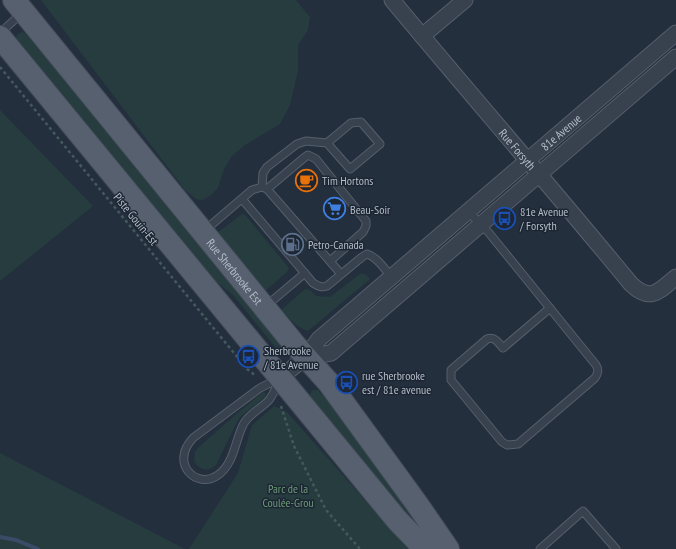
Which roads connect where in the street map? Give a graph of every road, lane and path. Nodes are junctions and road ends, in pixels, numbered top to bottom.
1 (392, 0) edge
2 (465, 0) edge
3 (18, 6) edge
4 (0, 33) edge
5 (676, 33) edge
6 (422, 36) junction
7 (0, 37) edge
8 (676, 57) edge
9 (0, 67) edge
10 (327, 143) junction
11 (527, 161) junction
12 (540, 174) junction
13 (264, 188) junction
14 (242, 199) junction
15 (468, 212) junction
16 (480, 225) junction
17 (202, 232) junction
18 (330, 261) junction
19 (305, 274) junction
20 (341, 274) junction
21 (391, 277) junction
22 (676, 277) edge
23 (403, 290) junction
24 (264, 307) junction
25 (550, 308) junction
26 (346, 316) junction
27 (357, 330) junction
28 (306, 357) junction
29 (270, 377) junction
30 (280, 403) dead end
31 (360, 549) edge
32 (425, 549) edge
33 (448, 549) edge
34 (540, 549) edge
35 (616, 549) edge

1 - 6 street, Rue Forsyth
2 - 6 street
3 - 4 lane
3 - 17 main road, Rue Sherbrooke Est
5 - 11 street, 81e Avenue
6 - 11 street, Rue Forsyth
7 - 29 main road
8 - 12 street, 81e Avenue
9 - 29 path, Piste Gouin-Est
10 - 10 lane
10 - 13 lane
11 - 12 street, Rue Forsyth
11 - 15 street, 81e Avenue
12 - 16 street, 81e Avenue
12 - 22 street, Rue Forsyth
13 - 14 lane
13 - 18 lane
13 - 18 lane
14 - 17 lane
14 - 19 lane
15 - 16 lane
15 - 21 street, 81e Avenue
16 - 23 street, 81e Avenue
16 - 25 lane
17 - 24 main road, Rue Sherbrooke Est
18 - 20 lane
19 - 20 lane
19 - 24 lane
20 - 21 lane
21 - 23 street
21 - 26 street, 81e Avenue
23 - 27 street, 81e Avenue
24 - 28 main road, Rue Sherbrooke Est
25 - 25 lane
26 - 27 street
26 - 28 street, 81e Avenue
27 - 28 street, 81e Avenue
28 - 29 street, 81e Avenue
28 - 33 main road, Rue Sherbrooke Est
29 - 29 lane
29 - 32 main road
30 - 31 path
34 - 35 lane

